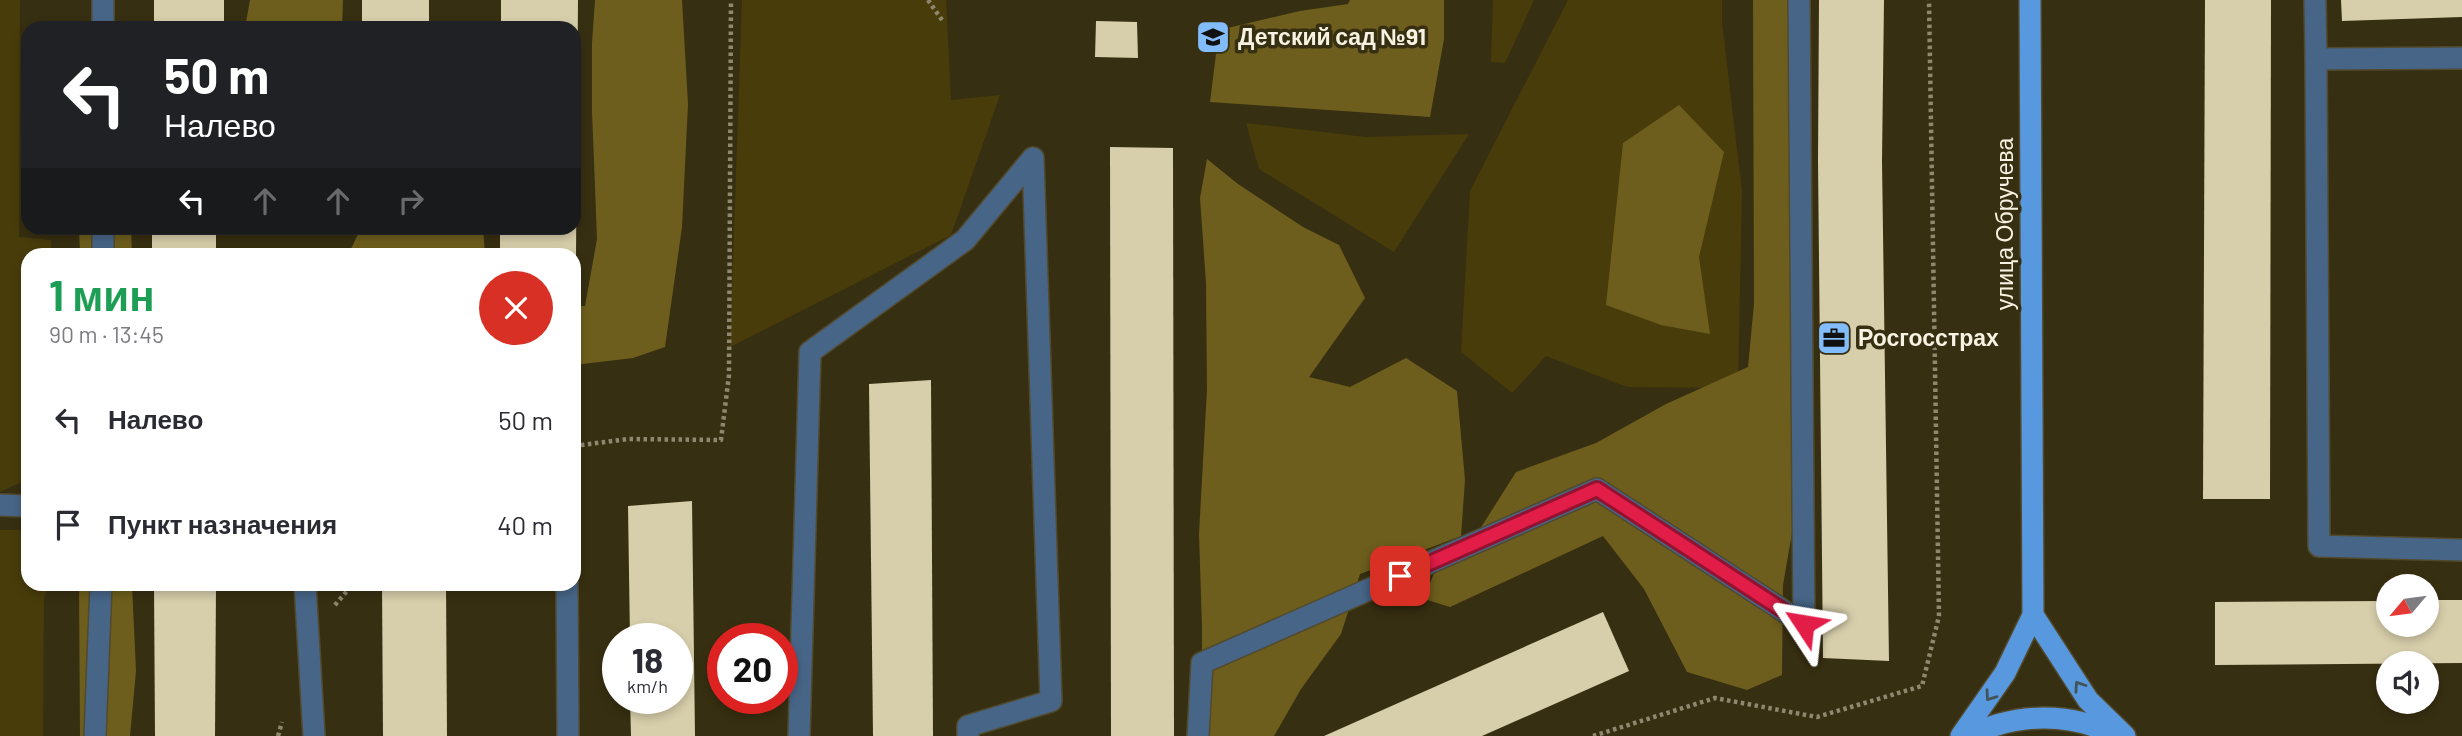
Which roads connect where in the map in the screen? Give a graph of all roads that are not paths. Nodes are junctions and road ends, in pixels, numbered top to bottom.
1 (103, 0) edge
2 (1799, 0) edge
3 (2029, 0) edge
4 (2315, 0) edge
5 (103, 21) edge
6 (2462, 58) edge
7 (2316, 59) junction
8 (0, 505) edge
9 (21, 506) edge
10 (2462, 550) edge
11 (100, 591) edge
12 (305, 591) edge
13 (568, 591) edge
14 (2033, 615) junction
15 (95, 736) edge
16 (314, 736) edge
17 (568, 736) edge
18 (799, 736) edge
19 (968, 736) edge
20 (1198, 736) edge
21 (1961, 736) edge
22 (1970, 736) edge
23 (2115, 736) edge
24 (2125, 736) edge

1 - 5 lane
2 - 20 lane
3 - 14 main road, улица Обручева
4 - 7 lane
6 - 7 lane
7 - 10 lane
8 - 9 lane
11 - 15 lane
12 - 16 lane
13 - 17 lane
14 -> 21 main road, улица Обручева
24 -> 14 main road
18 - 19 lane
22 - 23 main road

